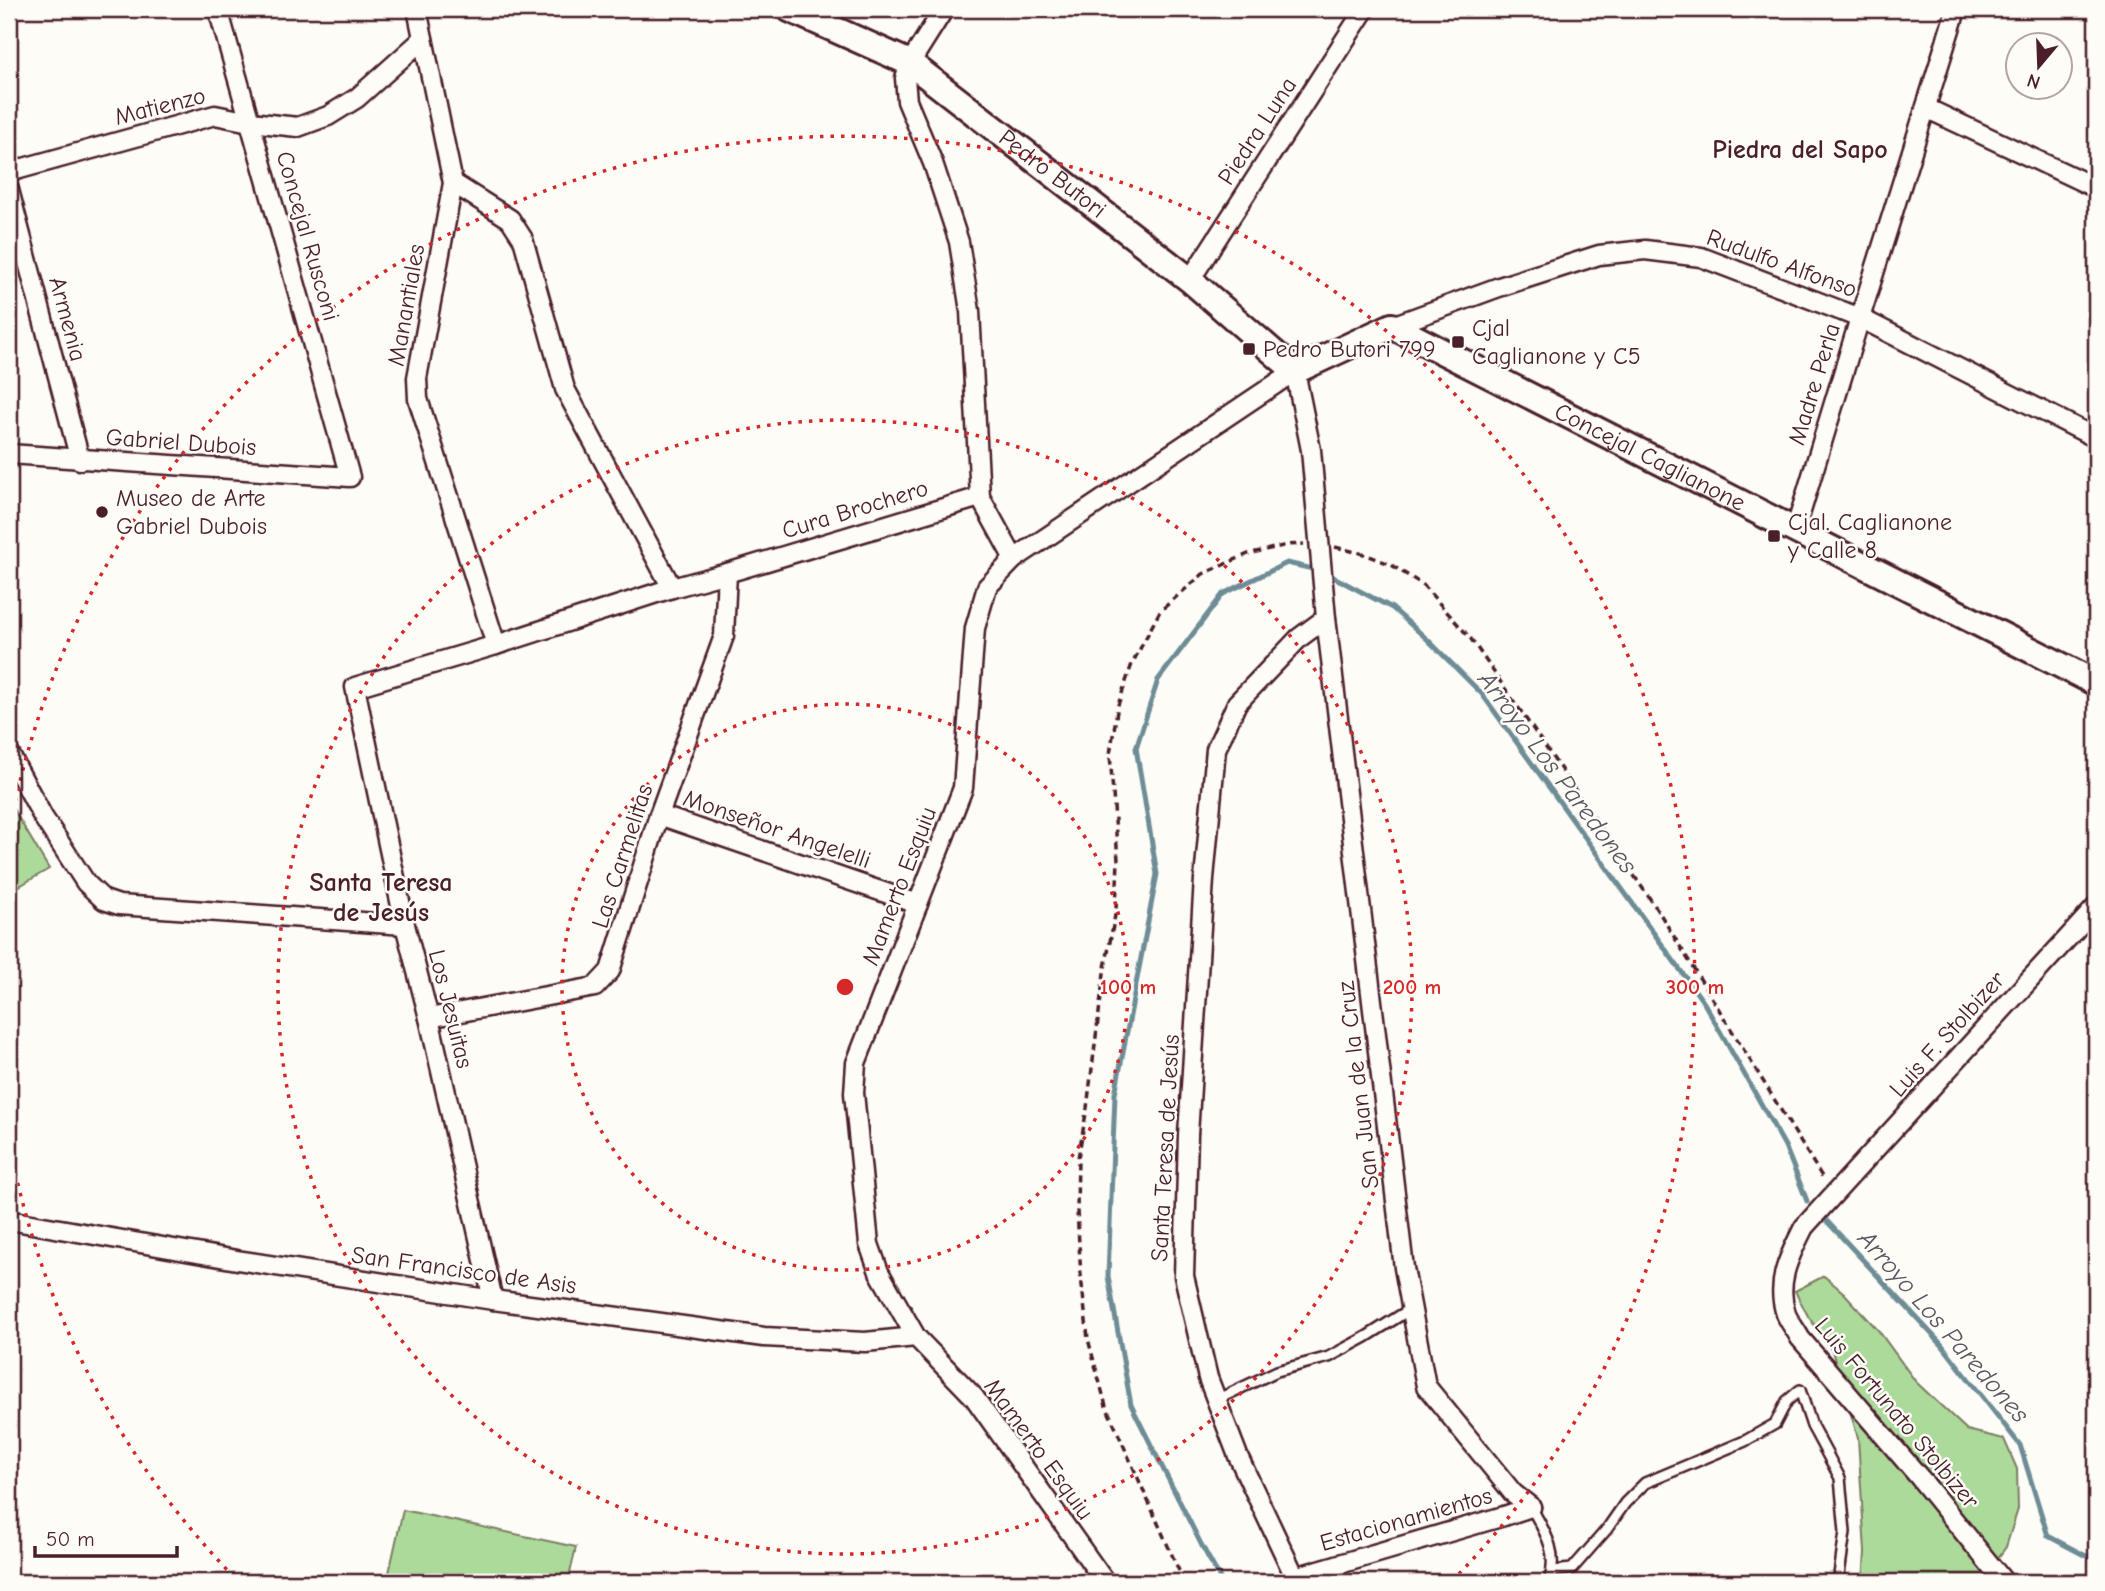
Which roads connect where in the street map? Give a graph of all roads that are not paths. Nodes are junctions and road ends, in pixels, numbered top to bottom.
1 (218, 9) edge
2 (416, 9) edge
3 (789, 9) edge
4 (944, 9) edge
5 (1365, 9) edge
6 (1957, 9) edge
7 (423, 39) junction
8 (910, 63) junction
9 (1926, 107) junction
10 (250, 122) junction
11 (9, 172) edge
12 (453, 183) junction
13 (2096, 188) edge
14 (9, 190) edge
15 (1190, 280) junction
16 (1860, 318) junction
17 (1392, 326) junction
18 (1295, 372) junction
19 (2096, 438) edge
20 (9, 454) edge
21 (80, 460) junction
22 (350, 477) joint
23 (979, 497) junction
24 (1795, 531) junction
25 (1014, 559) junction
26 (727, 573) junction
27 (672, 587) junction
28 (1326, 618) junction
29 (496, 645) junction
30 (2096, 683) edge
31 (355, 687) joint
32 (9, 753) edge
33 (659, 815) junction
34 (918, 904) junction
35 (2096, 907) edge
36 (405, 925) junction
37 (429, 1018) junction
38 (1834, 1195) joint
39 (9, 1220) edge
40 (494, 1300) junction
41 (1412, 1308) junction
42 (916, 1337) junction
43 (1216, 1400) junction
44 (1531, 1507) junction
45 (1553, 1571) junction
46 (1295, 1577) joint
47 (1105, 1582) edge
48 (1549, 1582) edge
49 (1838, 1582) edge
50 (2004, 1582) edge

1 - 10 street, Concejal Rusconi
2 - 7 street, Manantiales
3 - 8 street, Pedro Butori
4 - 8 street
5 - 15 street, Piedra Luna
6 - 9 street, Madre Perla
7 - 10 street, Matienzo
7 - 12 street, Manantiales
8 - 15 street, Pedro Butori
8 - 23 street
9 - 13 street
9 - 16 street, Madre Perla
10 - 11 street, Matienzo
10 - 22 street, Concejal Rusconi
12 - 27 street
12 - 29 street, Manantiales
14 - 21 street, Armenia
15 - 18 street, Pedro Butori
16 - 17 street, Rudulfo Alfonso
16 - 19 street, Rudulfo Alfonso
16 - 24 street, Madre Perla
17 - 18 street
17 - 24 street, Concejal Caglianone
18 - 25 street
18 - 28 street, San Juan de la Cruz
20 - 21 street, Gabriel Dubois
21 - 22 street, Gabriel Dubois
23 - 25 street
23 - 26 street, Cura Brochero
24 - 30 street, Concejal Caglianone
25 - 34 street, Mamerto Esquiu
26 - 27 street, Cura Brochero
26 - 33 street, Las Carmelitas
27 - 29 street, Cura Brochero
28 - 41 street, San Juan de la Cruz
28 - 43 street, Santa Teresa de Jesús
29 - 31 street, Cura Brochero
31 - 36 street, Los Jesuitas
32 - 36 street
33 - 34 street, Monseñor Angelelli
33 - 37 street, Las Carmelitas
34 - 42 street, Mamerto Esquiu
35 - 38 street, Luis F. Stolbizer
36 - 37 street, Los Jesuitas
37 - 40 street, Los Jesuitas
38 - 50 street, Luis Fortunato Stolbizer
39 - 40 street, San Francisco de Asis
40 - 42 street, San Francisco de Asis
41 - 43 lane
41 - 44 street, San Juan de la Cruz
42 - 47 street, Mamerto Esquiu
43 - 46 street, Santa Teresa de Jesús
44 - 45 lane
44 - 46 street, Estacionamientos
45 - 48 lane
45 - 49 lane

